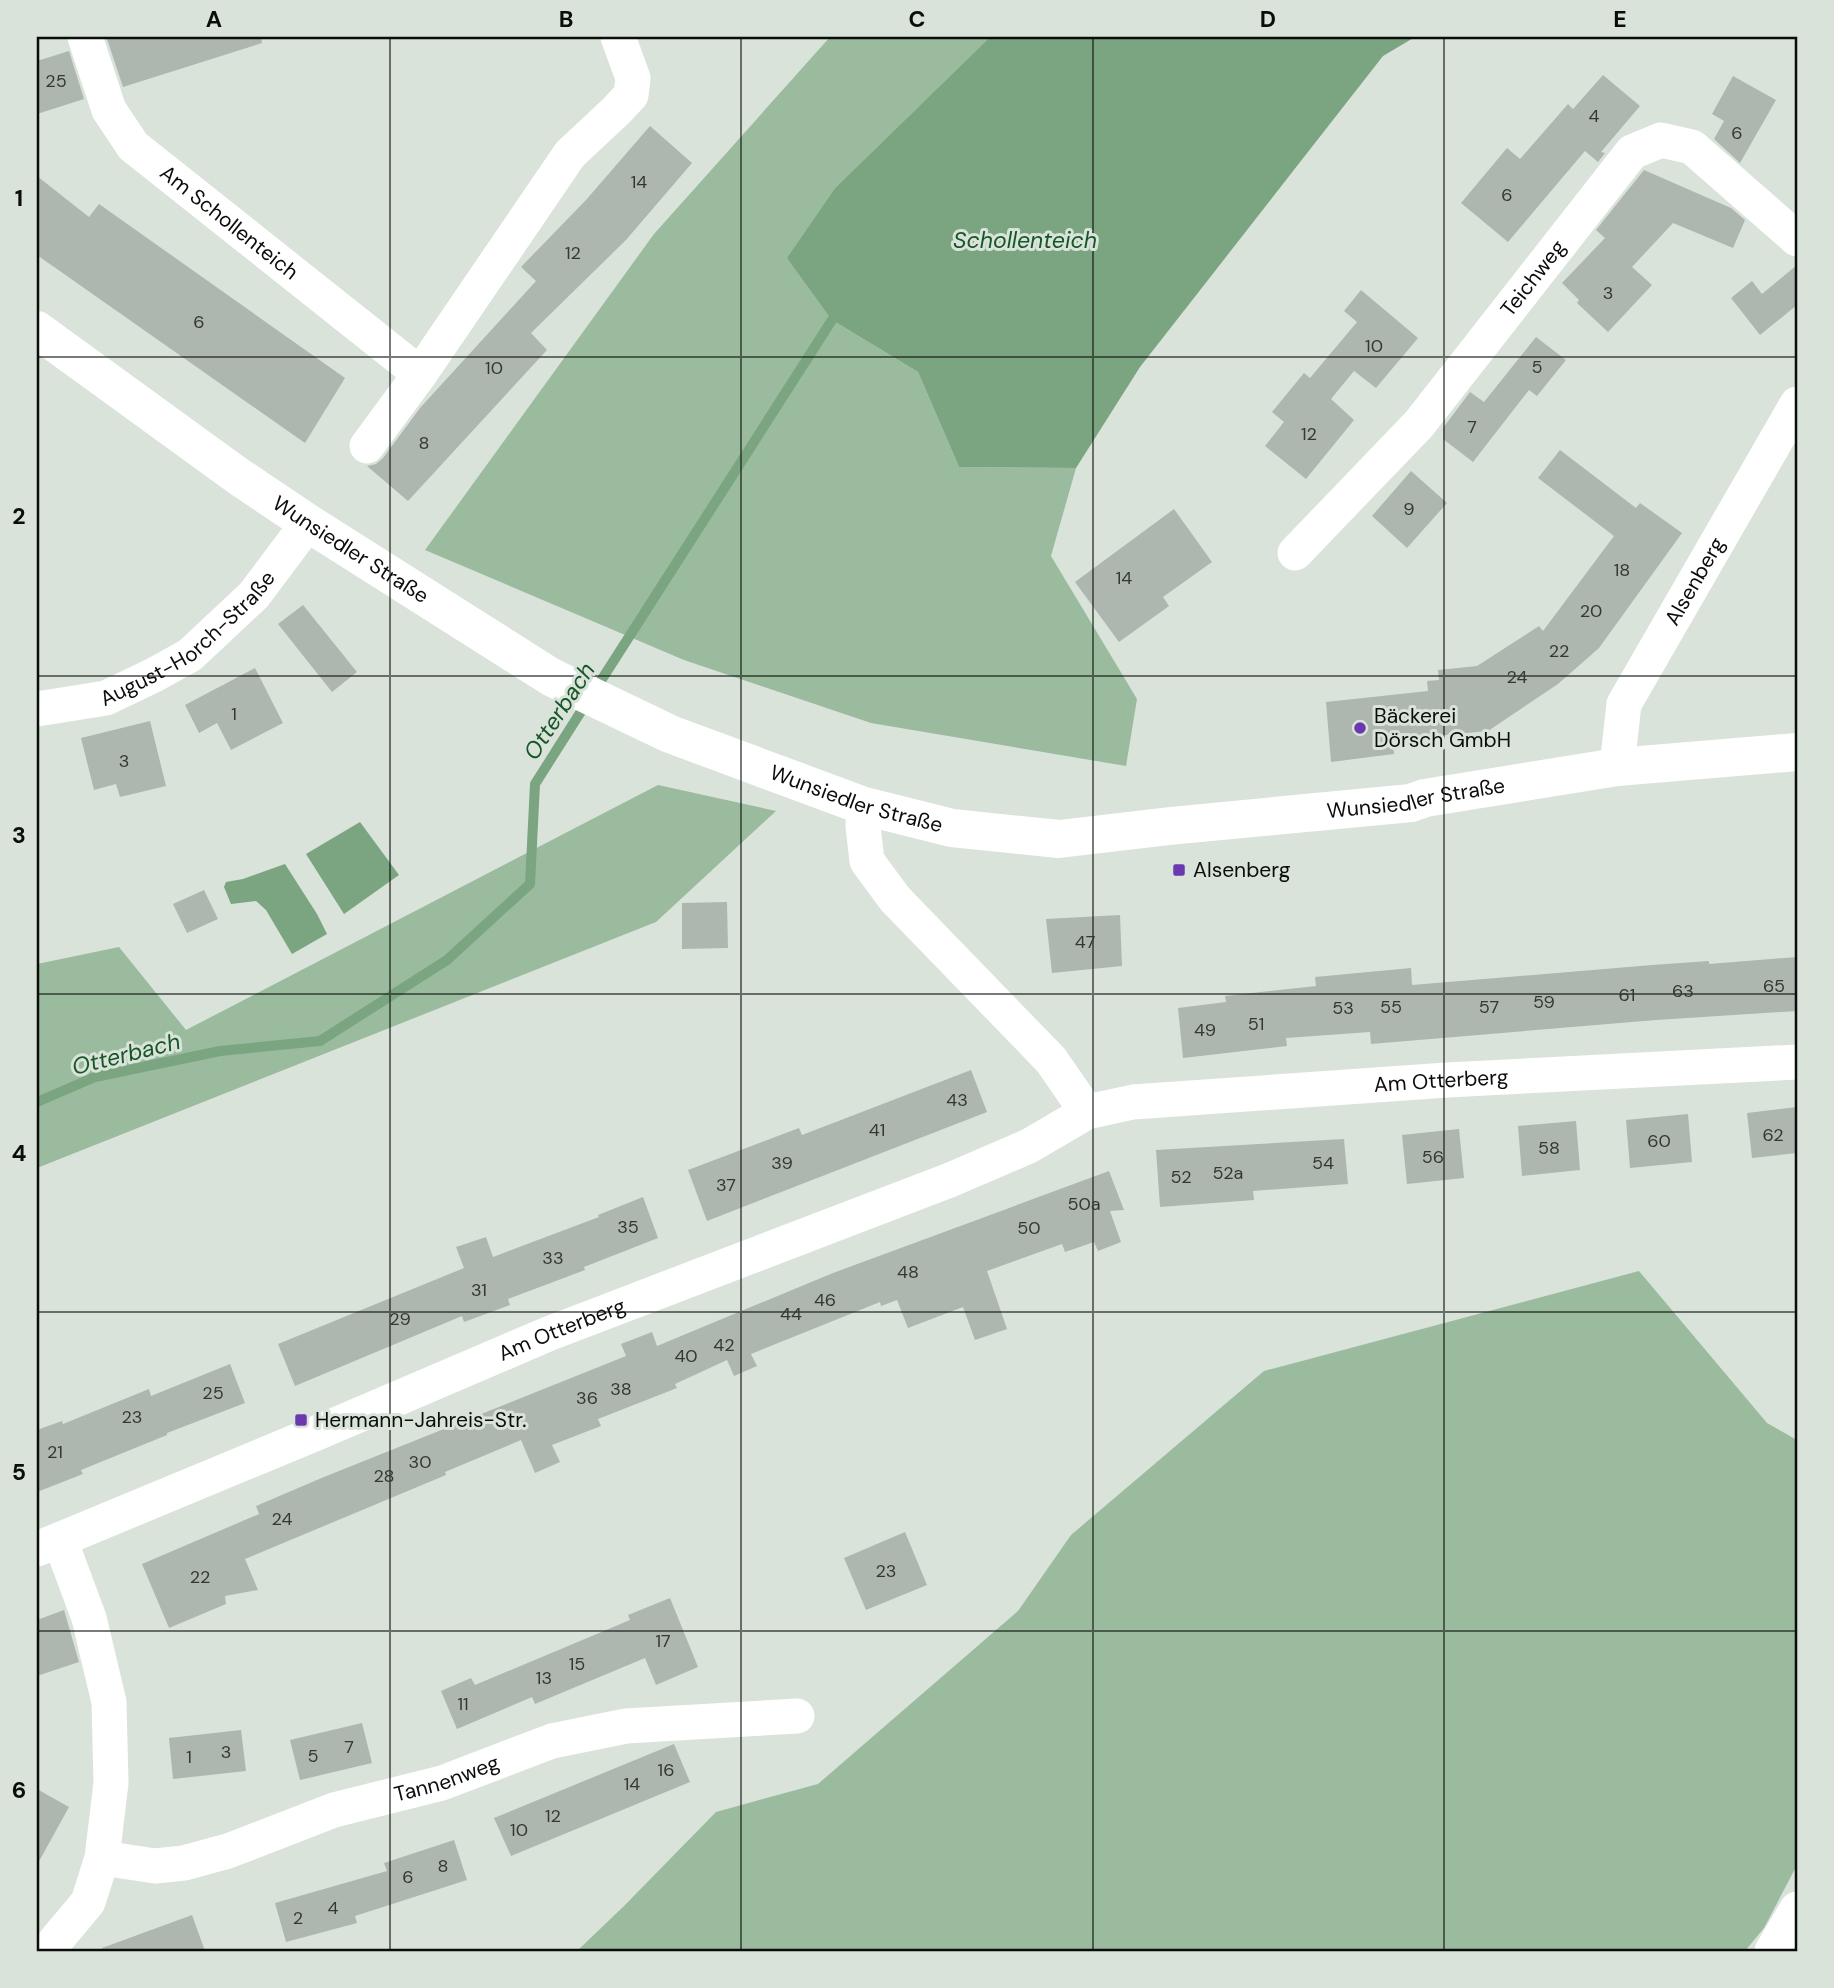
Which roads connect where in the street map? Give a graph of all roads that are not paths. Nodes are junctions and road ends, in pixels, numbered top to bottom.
1 (85, 37) edge
2 (618, 37) edge
3 (1797, 239) edge
4 (37, 330) edge
5 (420, 374) junction
6 (1797, 404) edge
7 (367, 446) dead end
8 (308, 523) junction
9 (1295, 553) dead end
10 (37, 709) edge
11 (1797, 752) edge
12 (1617, 767) junction
13 (864, 806) junction
14 (1797, 1062) edge
15 (1087, 1112) junction
16 (48, 1544) edge
17 (797, 1716) dead end
18 (102, 1858) junction
19 (1797, 1909) edge
20 (47, 1951) edge
21 (1772, 1951) edge

1 - 5 street, Am Schollenteich
2 - 5 street
3 - 9 street, Teichweg
4 - 8 main road, Wunsiedler Straße
5 - 7 street
6 - 12 street, Alsenberg
8 - 10 street, August-Horch-Straße
8 - 13 main road, Wunsiedler Straße
11 - 12 main road, Wunsiedler Straße
12 - 13 main road, Wunsiedler Straße
13 - 15 street
14 - 15 street, Am Otterberg
15 - 16 street, Am Otterberg
16 - 18 street
17 - 18 street, Tannenweg
18 - 20 street
19 - 21 street

